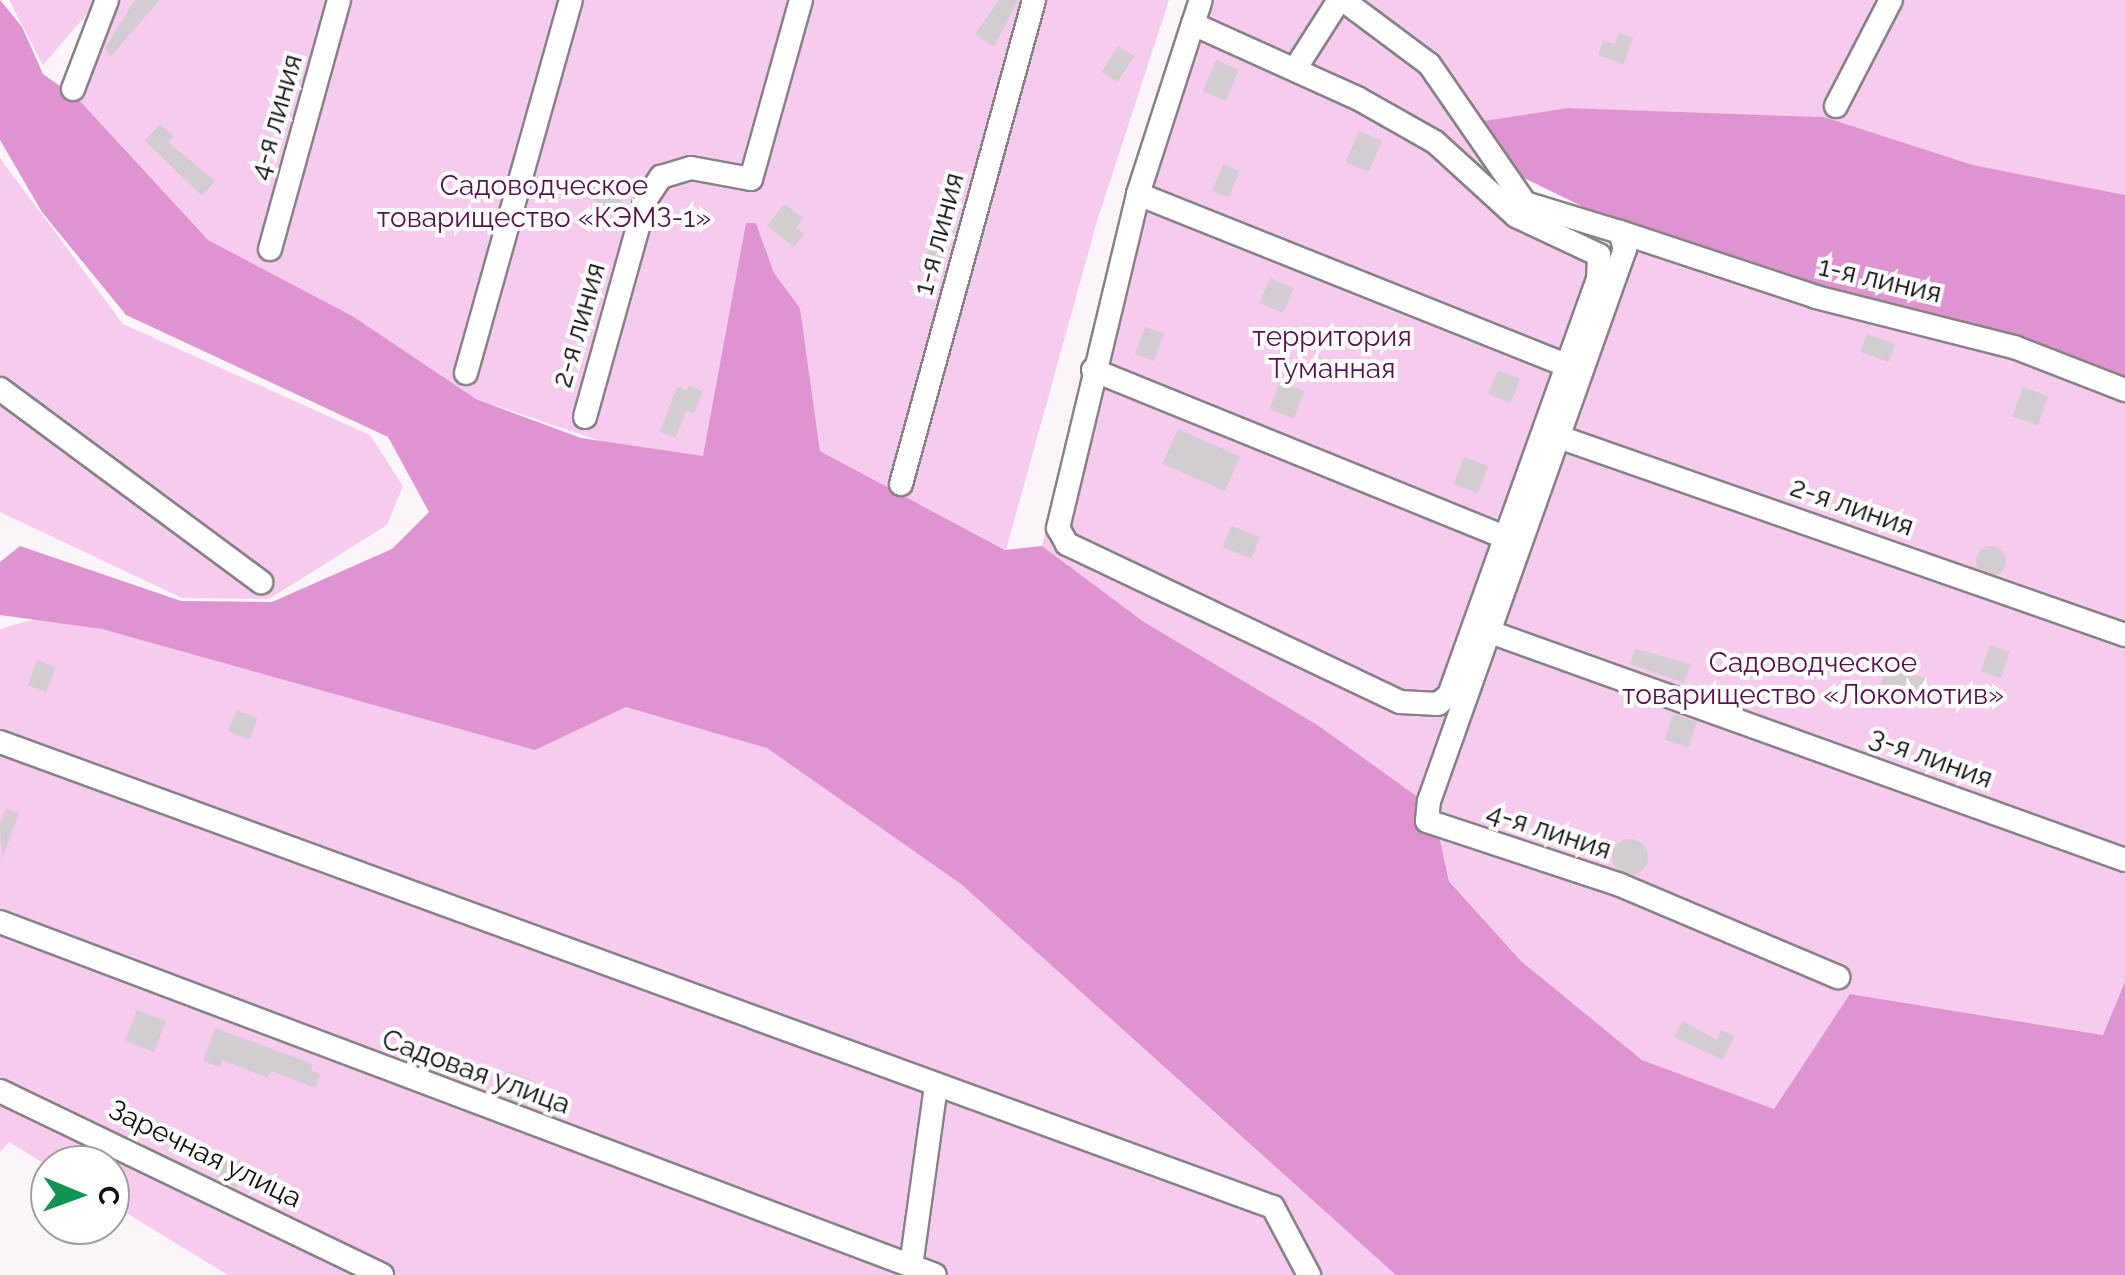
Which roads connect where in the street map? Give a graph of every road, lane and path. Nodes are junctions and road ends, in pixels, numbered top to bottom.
1 (107, 0) edge
2 (339, 0) edge
3 (572, 0) edge
4 (801, 0) edge
5 (1034, 0) edge
6 (1201, 0) edge
7 (1341, 0) edge
8 (1891, 0) edge
9 (1193, 24) junction
10 (1297, 66) junction
11 (73, 89) dead end
12 (1836, 106) dead end
13 (1138, 194) junction
14 (1620, 232) junction
15 (270, 249) dead end
16 (1567, 366) junction
17 (1093, 370) junction
18 (466, 372) dead end
19 (0, 389) edge
20 (2125, 390) edge
21 (585, 417) dead end
22 (1559, 437) junction
23 (902, 484) dead end
24 (1506, 538) junction
25 (261, 582) dead end
26 (1482, 629) junction
27 (2125, 634) edge
28 (0, 742) edge
29 (2125, 860) edge
30 (0, 922) edge
31 (1838, 978) dead end
32 (936, 1085) junction
33 (0, 1091) edge
34 (912, 1266) junction
35 (382, 1275) edge
36 (935, 1275) edge
37 (1308, 1275) edge

1 - 11 street
2 - 15 street, 4-я линия
3 - 18 street
4 - 21 street, 2-я линия
5 - 23 street, 1-я линия
6 - 9 street
7 - 10 street
7 - 14 street, 1-я линия
8 - 12 street
9 - 10 street
9 - 13 street
10 - 16 street
13 - 16 street
13 - 17 street
14 - 20 street, 1-я линия
14 - 22 street
16 - 24 street
17 - 24 street
17 - 26 street
19 - 25 street
22 - 26 street
22 - 27 street, 2-я линия
24 - 26 street
26 - 29 street, 3-я линия
26 - 31 street, 4-я линия
28 - 32 street
30 - 34 street, Садовая улица
32 - 34 street
32 - 37 street
33 - 35 street, Заречная улица
34 - 36 street, Садовая улица

